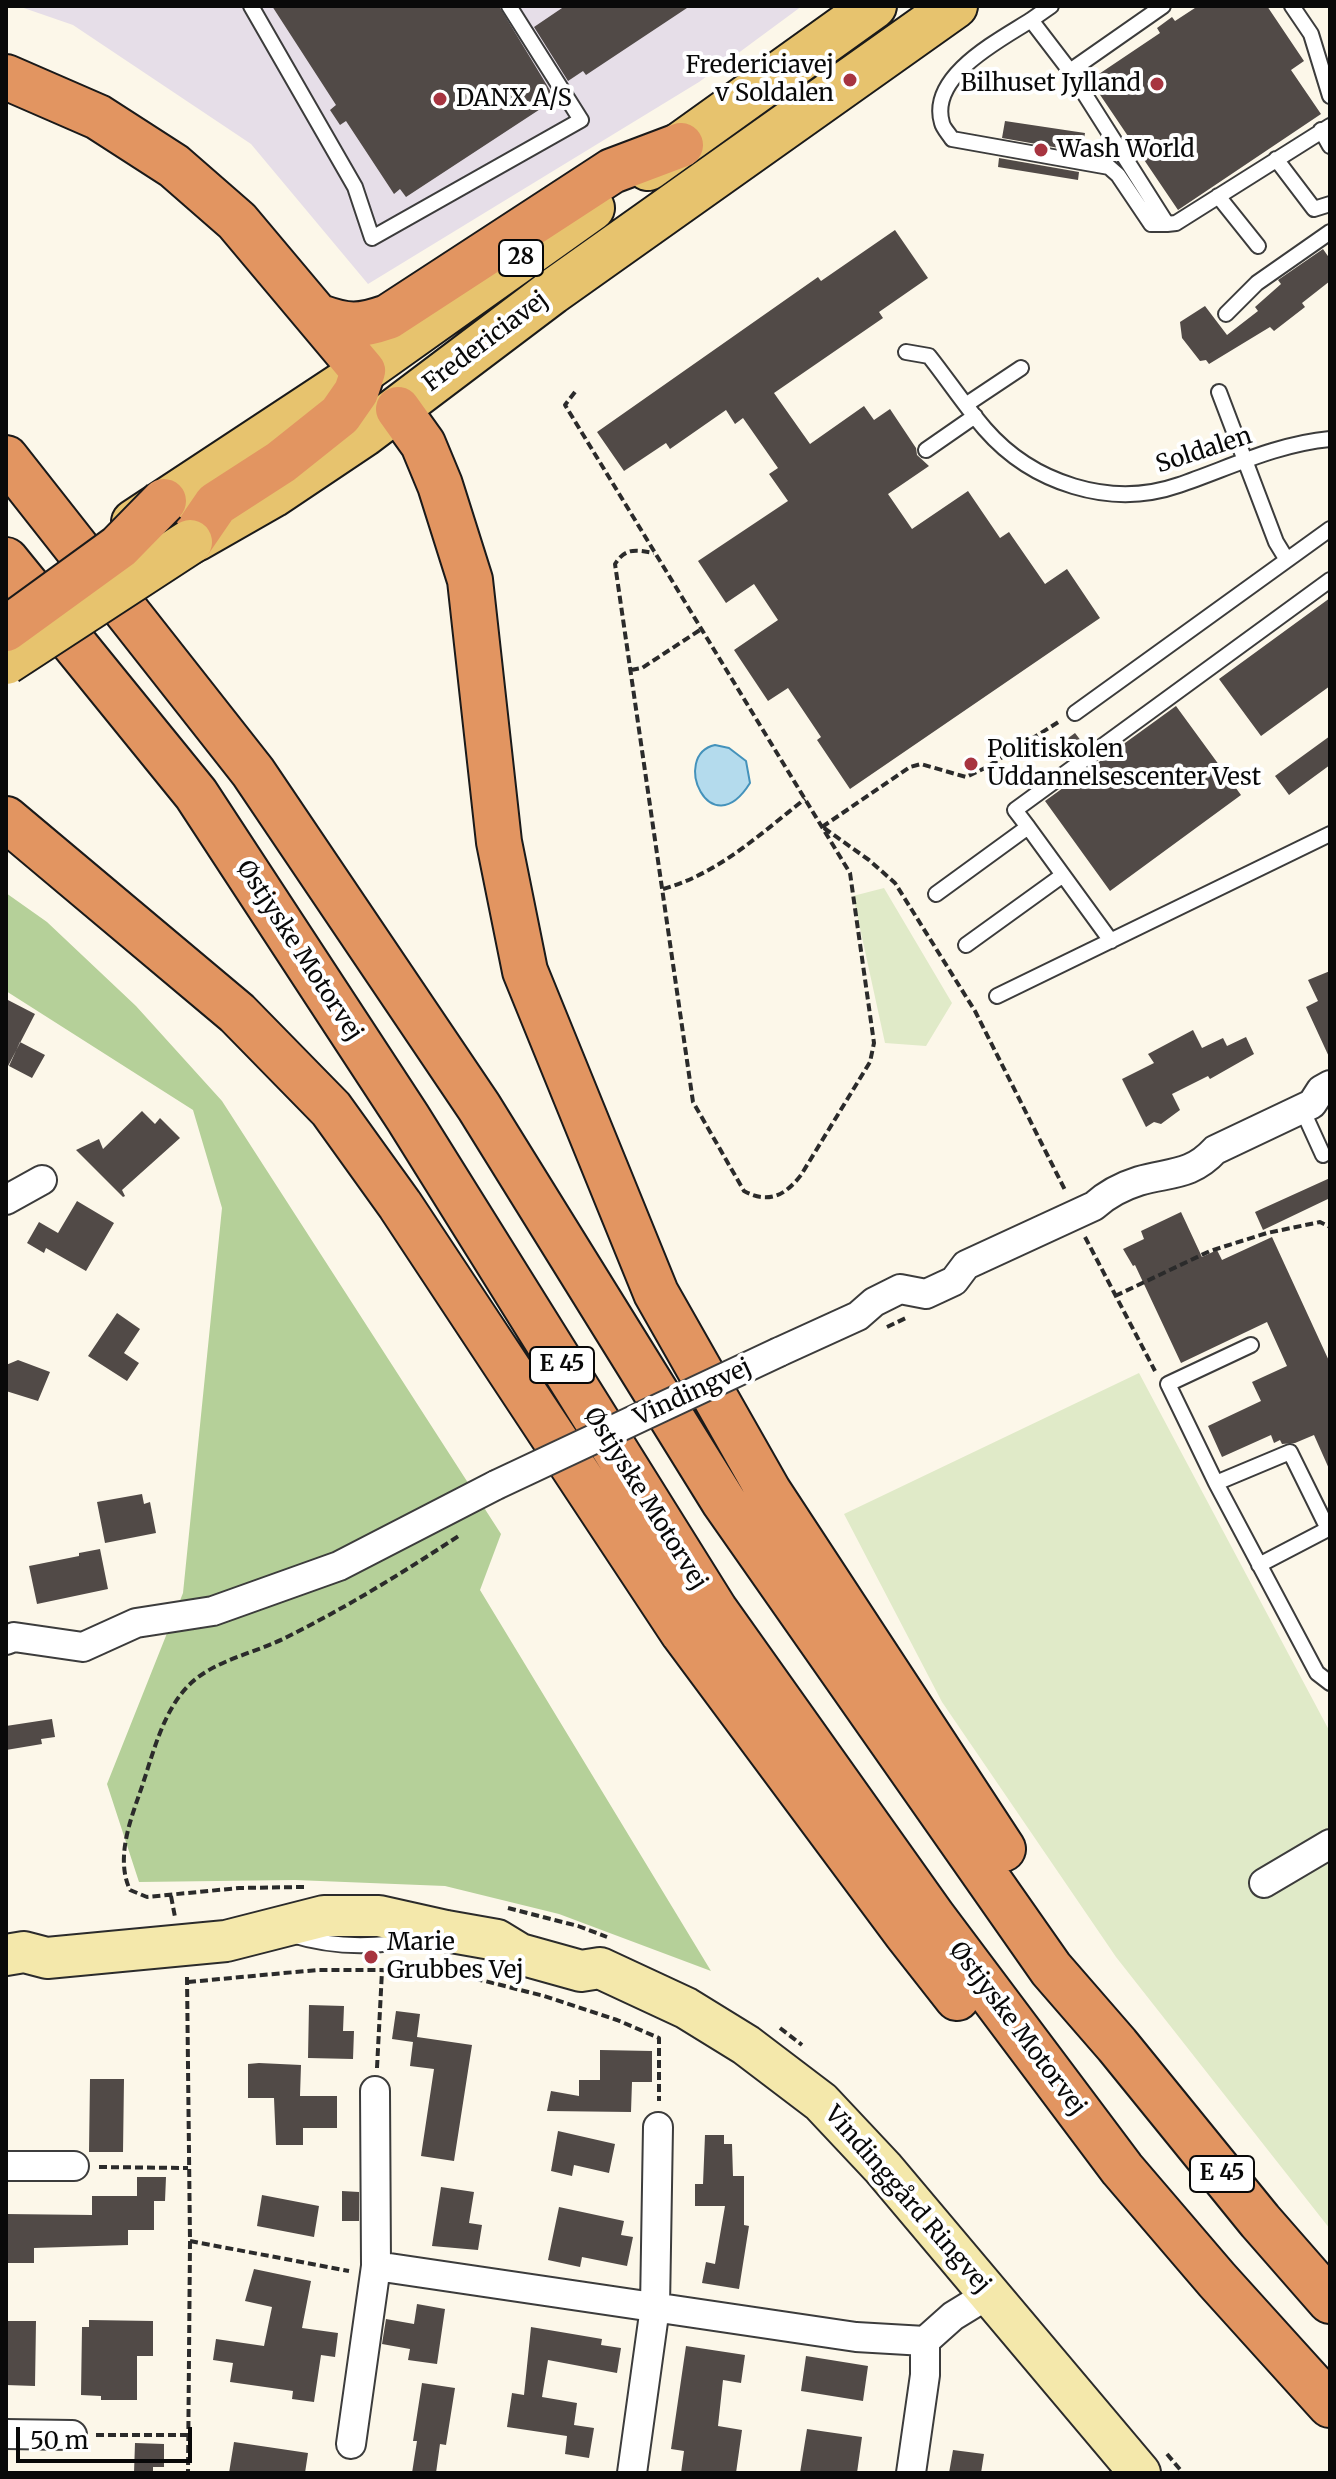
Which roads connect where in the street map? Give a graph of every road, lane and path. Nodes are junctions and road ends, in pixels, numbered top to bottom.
1 (251, 6) edge
2 (509, 6) edge
3 (874, 6) edge
4 (918, 6) edge
5 (955, 6) edge
6 (1051, 6) edge
7 (1163, 6) edge
8 (1292, 6) edge
9 (1031, 20) junction
10 (1070, 71) junction
11 (6, 77) edge
12 (1330, 96) edge
13 (1326, 128) edge
14 (681, 145) junction
15 (1330, 146) edge
16 (1276, 159) junction
17 (695, 192) junction
18 (1218, 196) junction
19 (1330, 204) edge
20 (1167, 224) junction
21 (1330, 232) edge
22 (1258, 246) dead end
23 (1226, 314) dead end
24 (320, 317) junction
25 (906, 352) dead end
26 (1021, 368) dead end
27 (363, 371) junction
28 (575, 392) dead end
29 (1219, 392) dead end
30 (398, 409) junction
31 (971, 410) junction
32 (1330, 439) edge
33 (926, 450) dead end
34 (6, 458) edge
35 (1244, 458) junction
36 (164, 501) junction
37 (1330, 529) edge
38 (190, 542) junction
39 (654, 553) junction
40 (6, 560) edge
41 (1287, 560) junction
42 (1330, 580) edge
43 (6, 611) edge
44 (6, 629) edge
45 (700, 630) junction
46 (6, 662) edge
47 (631, 670) junction
48 (1075, 713) joint
49 (805, 799) junction
50 (6, 819) edge
51 (822, 827) junction
52 (1028, 827) junction
53 (1330, 834) edge
54 (1063, 875) junction
55 (662, 890) junction
56 (936, 894) dead end
57 (1111, 941) junction
58 (966, 945) dead end
59 (997, 996) dead end
60 (1319, 1101) edge
61 (1323, 1155) dead end
62 (42, 1180) dead end
63 (6, 1200) edge
64 (1080, 1224) junction
65 (1330, 1227) edge
66 (1115, 1296) junction
67 (1251, 1345) dead end
68 (1168, 1384) junction
69 (1216, 1483) junction
70 (469, 1529) dead end
71 (1259, 1565) junction
72 (6, 1640) edge
73 (1330, 1683) edge
74 (1330, 1844) edge
75 (1264, 1883) dead end
76 (318, 1887) dead end
77 (171, 1896) junction
78 (505, 1908) dead end
79 (618, 1941) dead end
80 (6, 1955) edge
81 (184, 1963) junction
82 (382, 1971) junction
83 (778, 2027) dead end
84 (802, 2045) dead end
85 (1117, 2045) junction
86 (375, 2091) joint
87 (658, 2127) joint
88 (6, 2166) edge
89 (74, 2166) joint
90 (188, 2168) junction
91 (1122, 2169) junction
92 (190, 2241) junction
93 (375, 2271) junction
94 (989, 2294) junction
95 (1330, 2301) edge
96 (655, 2307) junction
97 (925, 2341) junction
98 (1330, 2405) edge
99 (6, 2434) edge
100 (72, 2435) joint
101 (190, 2435) junction
102 (351, 2444) dead end
103 (1152, 2462) edge
104 (188, 2473) edge
105 (632, 2473) edge
106 (911, 2473) edge
107 (1183, 2473) edge

1 - 2 lane
3 - 14 main road, Fredericiavej / 28
4 - 17 main road
5 - 17 main road, Fredericiavej / 28
6 - 9 lane
7 - 10 lane
8 - 12 lane
9 - 10 lane
9 - 20 lane
10 - 20 lane
11 - 24 highway
13 - 15 lane
13 - 16 lane
14 - 24 highway
14 - 27 main road, Fredericiavej / 28
16 - 18 lane
16 - 19 lane
17 - 30 main road, Fredericiavej / 28
18 - 20 lane
18 - 22 lane
21 - 23 lane
24 - 27 highway
25 - 31 lane, Soldalen
26 - 31 lane
27 - 30 main road
27 - 36 main road, Fredericiavej / 28
27 - 38 highway
28 - 39 path
29 - 35 lane
30 - 38 main road, Fredericiavej / 28
30 - 85 highway
31 - 33 lane
31 - 35 lane, Soldalen
32 - 35 lane, Soldalen
34 - 85 highway, E 45
35 - 41 lane
36 - 43 main road, Fredericiavej / 28, bridge
36 - 44 highway, bridge
37 - 41 lane
38 - 46 main road, Fredericiavej / 28, bridge
39 - 45 path
39 - 47 path
40 - 91 highway, Østjyske Motorvej / E 45
41 - 48 lane
42 - 52 lane
45 - 47 path
45 - 49 path
47 - 55 path
48 - 51 path
49 - 51 path
49 - 55 path
50 - 91 highway
51 - 55 path
51 - 64 path
52 - 54 lane
52 - 56 lane
53 - 57 lane
54 - 57 lane
54 - 58 lane
57 - 59 lane
60 - 61 lane
60 - 64 street, Vindingvej
62 - 63 street
64 - 66 path
64 - 72 street, Vindingvej, bridge
65 - 66 path
66 - 68 path
67 - 68 lane
68 - 69 lane
69 - 71 lane
69 - 71 lane
70 - 77 path
71 - 73 lane
74 - 75 street
76 - 77 path
77 - 81 path
78 - 79 path
80 - 81 street, Vindinggård Ringvej
81 - 82 path
81 - 90 path
81 - 94 street, Vindinggård Ringvej
82 - 86 path
82 - 87 path
83 - 84 path
85 - 95 highway, E 45
86 - 93 street
87 - 96 street
88 - 89 street
89 - 90 path
90 - 92 path
91 - 98 highway, Østjyske Motorvej / E 45
92 - 93 path
92 - 101 path
93 - 96 street
93 - 102 street
94 - 97 street
94 - 103 street, Vindinggård Ringvej
96 - 97 street
96 - 105 street
97 - 106 street
99 - 100 street
100 - 101 path
101 - 104 path
103 - 107 path

